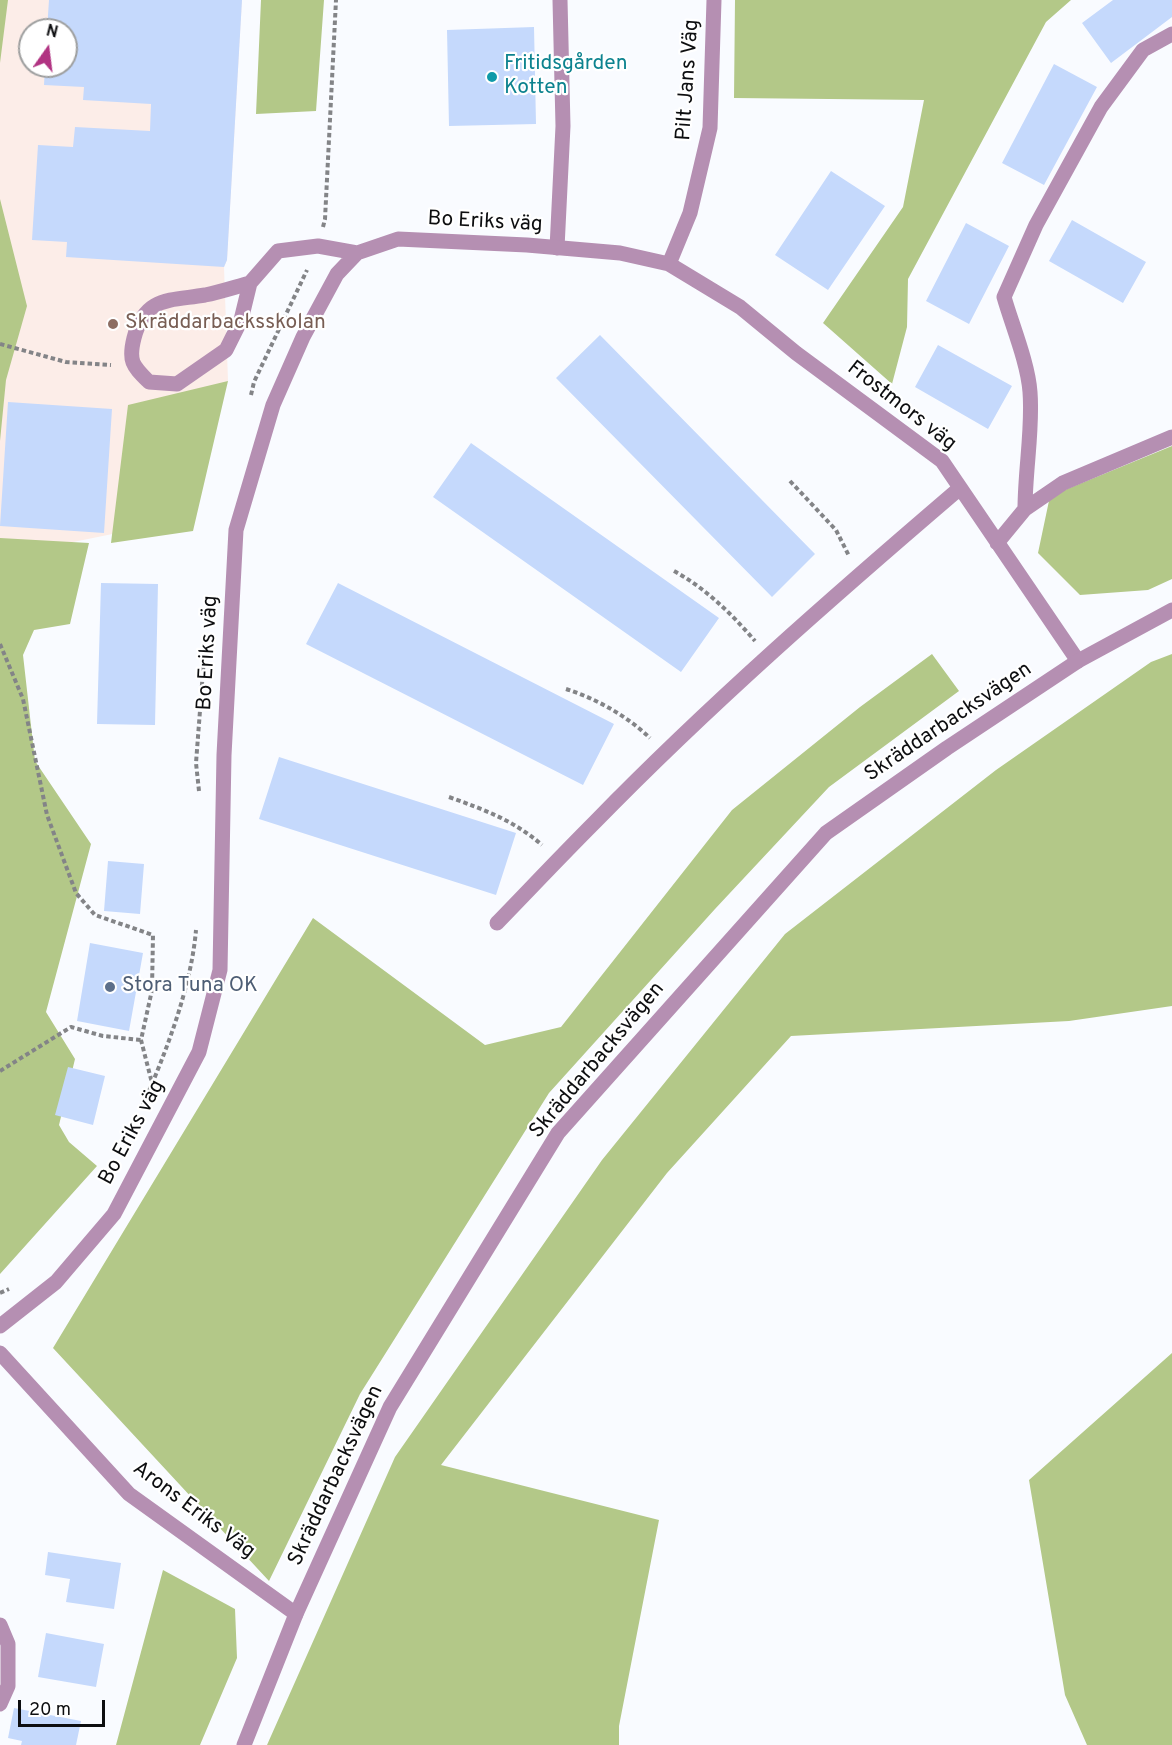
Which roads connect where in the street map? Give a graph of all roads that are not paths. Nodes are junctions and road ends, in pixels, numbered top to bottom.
1 (560, 0) edge
2 (714, 0) edge
3 (1172, 34) edge
4 (558, 248) junction
5 (357, 253) junction
6 (669, 264) junction
7 (250, 283) junction
8 (1172, 437) edge
9 (960, 488) junction
10 (1025, 509) junction
11 (997, 543) junction
12 (1172, 610) edge
13 (1078, 662) junction
14 (497, 923) dead end
15 (0, 1326) edge
16 (0, 1353) edge
17 (296, 1614) junction
18 (0, 1625) edge
19 (0, 1704) edge
20 (244, 1745) edge

1 - 4 street
2 - 6 street, Pilt Jans Väg
3 - 10 street
4 - 5 street, Bo Eriks väg
4 - 6 street, Bo Eriks väg
5 - 7 street
5 - 15 street, Bo Eriks väg
6 - 9 street, Frostmors väg
7 - 7 street
8 - 10 street
9 - 11 street, Frostmors väg
9 - 14 street
10 - 11 street
11 - 13 street, Frostmors väg
12 - 13 street, Skräddarbacksvägen
13 - 17 street, Skräddarbacksvägen
16 - 17 street, Arons Eriks Väg
17 - 20 street, Skräddarbacksvägen
18 - 19 street

